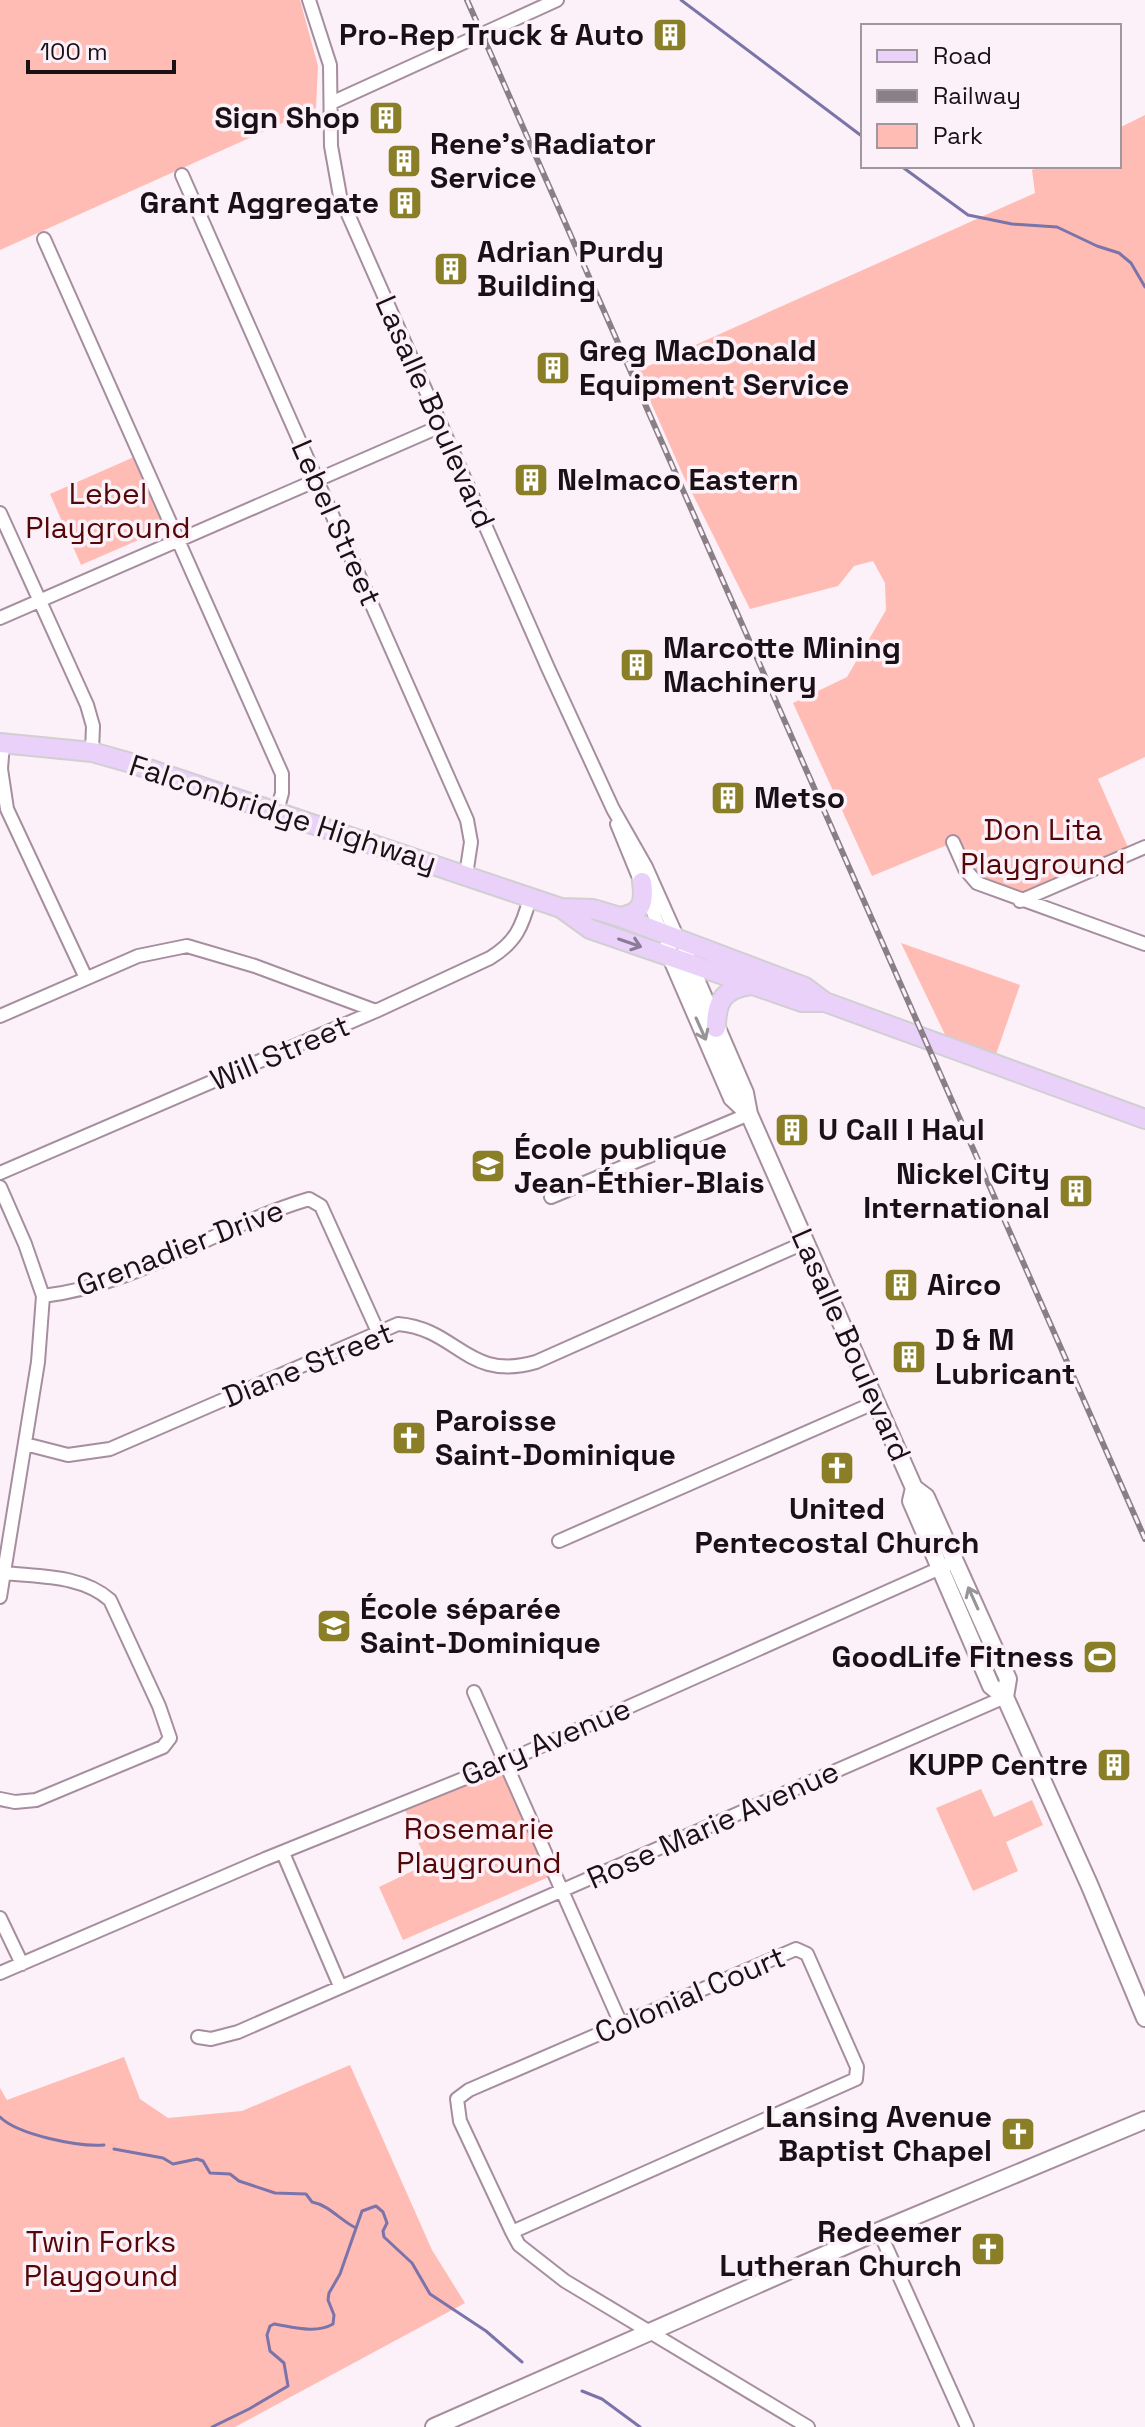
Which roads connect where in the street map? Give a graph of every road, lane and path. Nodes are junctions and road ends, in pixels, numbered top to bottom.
1 (309, 0) edge
2 (557, 0) edge
3 (331, 103) junction
4 (182, 175) dead end
5 (44, 239) dead end
6 (441, 426) junction
7 (318, 480) junction
8 (0, 513) edge
9 (179, 540) junction
10 (41, 602) junction
11 (0, 618) edge
12 (2, 743) edge
13 (92, 752) junction
14 (613, 809) junction
15 (277, 811) junction
16 (953, 842) dead end
17 (1145, 847) edge
18 (466, 875) junction
19 (642, 882) junction
20 (530, 898) junction
21 (1020, 901) junction
22 (561, 908) junction
23 (620, 917) junction
24 (1145, 944) edge
25 (675, 949) junction
26 (86, 978) junction
27 (750, 985) junction
28 (825, 1002) junction
29 (376, 1011) junction
30 (0, 1016) edge
31 (716, 1028) junction
32 (749, 1114) junction
33 (1145, 1119) edge
34 (0, 1173) edge
35 (0, 1187) edge
36 (551, 1197) dead end
37 (806, 1242) junction
38 (43, 1296) junction
39 (378, 1332) junction
40 (876, 1402) junction
41 (25, 1444) junction
42 (914, 1488) junction
43 (559, 1541) dead end
44 (956, 1561) junction
45 (940, 1568) junction
46 (4, 1573) junction
47 (0, 1597) edge
48 (474, 1692) dead end
49 (1005, 1697) junction
50 (505, 1762) junction
51 (0, 1799) edge
52 (283, 1853) junction
53 (562, 1891) junction
54 (0, 1918) edge
55 (22, 1964) junction
56 (0, 1973) edge
57 (340, 1986) junction
58 (1145, 2018) edge
59 (621, 2024) junction
60 (198, 2037) dead end
61 (1145, 2120) edge
62 (879, 2231) junction
63 (512, 2232) junction
64 (648, 2332) junction
65 (434, 2427) edge
66 (808, 2427) edge
67 (967, 2427) edge

1 - 3 street, Lasalle Boulevard
2 - 3 street
3 - 6 street, Lasalle Boulevard
4 - 7 street, Lebel Street
5 - 9 street
6 - 7 street
6 - 14 street, Lasalle Boulevard
7 - 9 street
7 - 18 street, Lebel Street
8 - 10 street
9 - 10 street
9 - 15 street
10 - 11 street
10 - 13 street
12 - 13 main road, Falconbridge Highway
12 - 26 street
13 - 15 main road, Falconbridge Highway
14 - 19 street, Lasalle Boulevard
14 - 25 street, Lasalle Boulevard
15 - 18 main road, Falconbridge Highway
16 - 21 street
17 - 21 street
18 - 20 main road, Falconbridge Highway
19 - 23 main road
19 - 25 street, Lasalle Boulevard
20 - 22 main road, Falconbridge Highway
20 - 29 street, Will Street
21 - 24 street
22 - 23 main road, Falconbridge Highway
22 -> 25 main road, Falconbridge Highway
23 - 25 main road, Falconbridge Highway
25 - 27 main road, Falconbridge Highway
25 - 28 main road, Falconbridge Highway
25 - 31 main road, Lasalle Boulevard
25 -> 32 main road, Lasalle Boulevard
26 - 29 street
26 - 30 street
27 - 28 main road, Falconbridge Highway
27 - 31 main road
28 - 33 main road, Falconbridge Highway
29 - 34 street, Will Street
31 - 32 main road, Lasalle Boulevard
32 - 36 street
32 - 37 main road, Lasalle Boulevard
35 - 38 street
37 - 39 street, Diane Street
37 - 40 main road, Lasalle Boulevard
38 - 39 street, Grenadier Drive
38 - 41 street
39 - 41 street, Diane Street
40 - 42 main road, Lasalle Boulevard
40 - 43 street
41 - 46 street
42 - 44 main road, Lasalle Boulevard
42 - 45 main road, Lasalle Boulevard
44 - 45 street, Gary Avenue
49 -> 44 main road, Lasalle Boulevard
45 - 49 main road, Lasalle Boulevard
45 - 50 street, Gary Avenue
46 - 47 street
46 - 51 street
48 - 50 street
49 - 53 street, Rose Marie Avenue
49 - 58 main road, Lasalle Boulevard
50 - 52 street, Gary Avenue
50 - 53 street
52 - 55 street, Gary Avenue
52 - 57 street
53 - 57 street, Rose Marie Avenue
53 - 59 street
54 - 55 street
55 - 56 street, Gary Avenue
57 - 60 street, Rose Marie Avenue
59 - 63 street, Colonial Court
59 - 63 street, Colonial Court
61 - 62 main road
62 - 64 main road
62 - 67 street
63 - 64 street
64 - 65 main road
64 - 66 street

